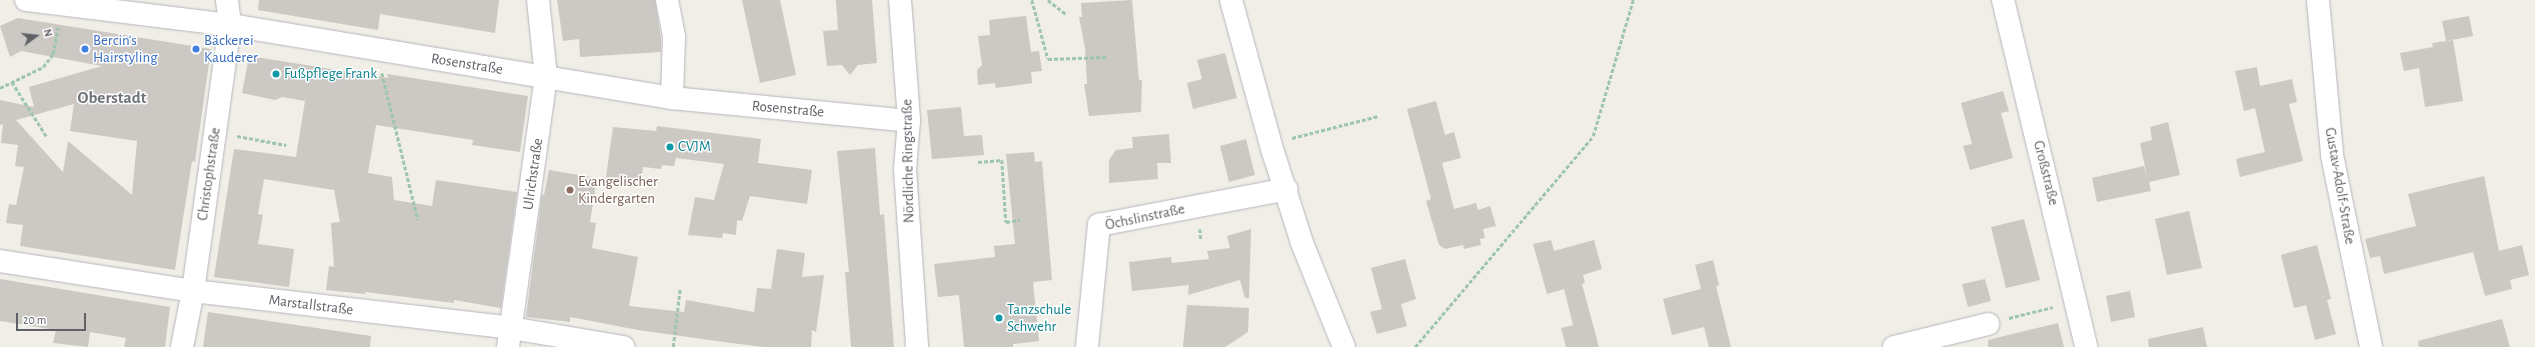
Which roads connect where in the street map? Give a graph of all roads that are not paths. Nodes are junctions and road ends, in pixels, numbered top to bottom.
1 (26, 0) edge
2 (227, 0) edge
3 (538, 0) edge
4 (666, 0) edge
5 (900, 0) edge
6 (1231, 0) edge
7 (2003, 0) edge
8 (2318, 0) edge
9 (230, 25) junction
10 (546, 77) junction
11 (672, 98) junction
12 (910, 121) junction
13 (1287, 189) junction
14 (0, 261) edge
15 (193, 291) junction
16 (1988, 324) road end
17 (510, 338) edge
18 (182, 347) edge
19 (623, 347) edge
20 (917, 347) edge
21 (1087, 347) edge
22 (1344, 347) edge
23 (1894, 347) edge
24 (2086, 347) edge
25 (2371, 347) edge

1 - 9 street, Rosenstraße
2 - 9 street, Christophstraße
3 - 10 street, Ulrichstraße
4 - 11 street
5 - 12 street, Nördliche Ringstraße
6 - 13 street
7 - 24 street, Großstraße
8 - 25 street, Gustav-Adolf-Straße
9 - 10 street, Rosenstraße
9 - 15 street, Christophstraße
10 - 11 street, Rosenstraße
10 - 17 street, Ulrichstraße
11 - 12 street, Rosenstraße
12 - 20 street, Nördliche Ringstraße
13 - 21 street, Öchslinstraße
13 - 22 street
14 - 15 street, Marstallstraße
15 - 17 street, Marstallstraße
15 - 18 street, Christophstraße
16 - 23 street
17 - 19 street, Marstallstraße

